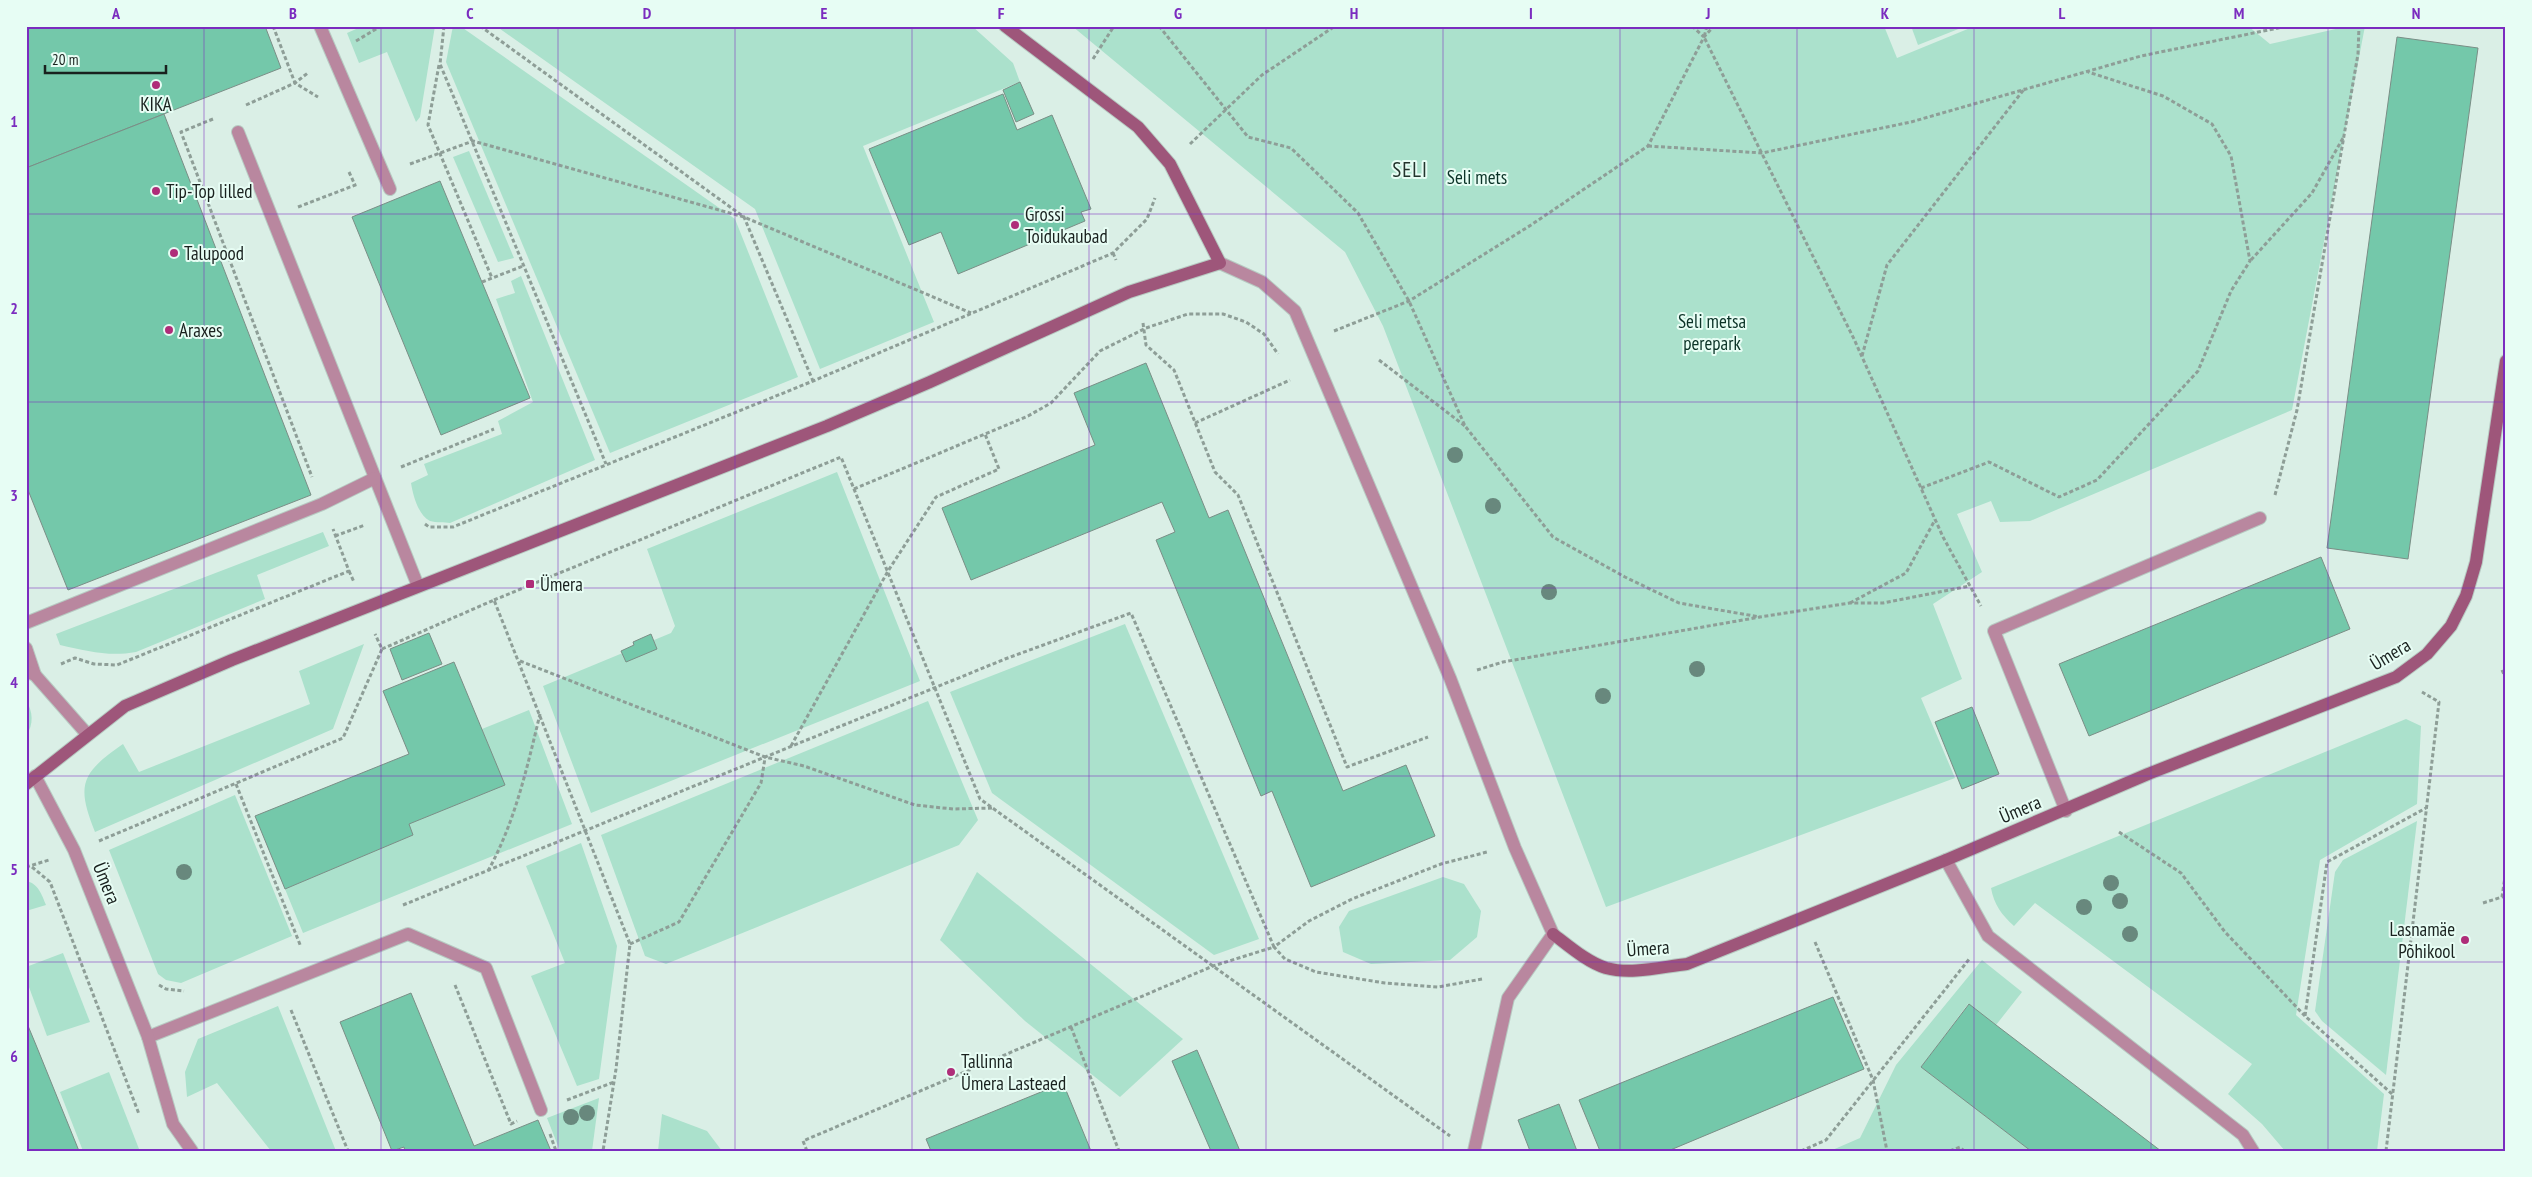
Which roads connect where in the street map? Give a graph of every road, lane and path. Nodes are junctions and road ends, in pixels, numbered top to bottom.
1 (273, 26) edge
2 (320, 26) edge
3 (444, 26) edge
4 (480, 26) edge
5 (1006, 26) edge
6 (1114, 26) edge
7 (1159, 26) edge
8 (1335, 26) edge
9 (1692, 26) edge
10 (1707, 26) edge
11 (1714, 26) edge
12 (2288, 26) edge
13 (2359, 26) edge
14 (1704, 38) junction
15 (440, 64) junction
16 (2088, 72) junction
17 (1076, 81) junction
18 (2025, 88) junction
19 (322, 105) dead end
20 (1227, 109) junction
21 (180, 132) dead end
22 (238, 132) dead end
23 (2344, 135) junction
24 (473, 141) junction
25 (1648, 146) junction
26 (1762, 154) junction
27 (1170, 164) junction
28 (348, 168) dead end
29 (355, 185) dead end
30 (390, 189) dead end
31 (744, 217) junction
32 (1113, 252) junction
33 (1116, 260) dead end
34 (2250, 261) junction
35 (1220, 263) junction
36 (524, 266) junction
37 (492, 278) junction
38 (482, 282) dead end
39 (1409, 301) junction
40 (971, 313) junction
41 (1144, 323) dead end
42 (1146, 328) junction
43 (1331, 333) dead end
44 (1278, 354) dead end
45 (1862, 357) junction
46 (1379, 360) dead end
47 (2506, 361) edge
48 (1290, 380) dead end
49 (813, 381) junction
50 (1195, 423) junction
51 (1466, 426) junction
52 (494, 429) dead end
53 (985, 434) junction
54 (606, 464) junction
55 (375, 478) junction
56 (1921, 488) junction
57 (854, 489) junction
58 (322, 504) junction
59 (390, 515) junction
60 (2260, 518) joint
61 (1935, 519) junction
62 (335, 536) junction
63 (350, 571) junction
64 (888, 571) junction
65 (418, 586) junction
66 (1970, 586) junction
67 (494, 600) junction
68 (1850, 603) junction
69 (363, 608) junction
70 (1760, 617) junction
71 (26, 623) edge
72 (1994, 631) junction
73 (26, 648) edge
74 (382, 649) junction
75 (519, 661) junction
76 (2502, 670) dead end
77 (31, 673) edge
78 (2396, 677) junction
79 (1450, 678) junction
80 (2506, 679) edge
81 (936, 688) junction
82 (540, 713) junction
83 (87, 734) junction
84 (1428, 737) dead end
85 (791, 746) junction
86 (765, 757) junction
87 (31, 780) edge
88 (236, 784) junction
89 (994, 808) junction
90 (2427, 808) junction
91 (2066, 811) junction
92 (586, 830) junction
93 (2119, 832) dead end
94 (1515, 848) junction
95 (102, 850) dead end
96 (1946, 860) junction
97 (26, 867) edge
98 (2506, 870) edge
99 (488, 871) junction
100 (2483, 903) dead end
101 (399, 907) dead end
102 (1804, 917) junction
103 (1553, 934) junction
104 (1988, 936) junction
105 (310, 944) dead end
106 (630, 944) junction
107 (301, 947) junction
108 (1274, 947) junction
109 (293, 951) dead end
110 (1213, 966) junction
111 (1482, 979) dead end
112 (154, 982) dead end
113 (454, 983) dead end
114 (191, 989) dead end
115 (290, 1006) dead end
116 (468, 1014) dead end
117 (2305, 1016) junction
118 (1071, 1027) junction
119 (148, 1038) junction
120 (1873, 1080) junction
121 (2392, 1094) junction
122 (540, 1110) dead end
123 (140, 1119) dead end
124 (1455, 1139) dead end
125 (192, 1151) edge
126 (348, 1151) edge
127 (603, 1151) edge
128 (807, 1151) edge
129 (1119, 1151) edge
130 (1474, 1151) edge
131 (1802, 1151) edge
132 (1887, 1151) edge
133 (1950, 1151) edge
134 (1964, 1151) edge
135 (2253, 1151) edge
136 (2386, 1151) edge

1 - 19 path
2 - 30 street
3 - 15 path
4 - 31 path
5 - 17 street
6 - 17 path
7 - 20 path
8 - 20 path
9 - 14 path
10 - 14 path
11 - 14 path
12 - 16 path
13 - 23 path
14 - 25 path
14 - 26 path
15 - 24 path
15 - 37 path
16 - 18 path
16 - 34 path
17 - 27 street
18 - 26 path
18 - 45 path
20 - 27 path
20 - 39 path
21 - 58 path
22 - 55 street
23 - 34 path
23 - 60 path
24 - 31 path
24 - 36 path
25 - 26 path
25 - 39 path
26 - 45 path
27 - 32 path
27 - 35 street
28 - 29 path
31 - 40 path
31 - 49 path
32 - 33 path
32 - 40 path
34 - 56 path
35 - 65 street, Ümera
35 - 79 street
36 - 37 path
36 - 54 path
37 - 38 path
39 - 43 path
39 - 51 path
40 - 49 path
41 - 42 path
42 - 44 path
42 - 50 path
42 - 53 path
45 - 56 path
46 - 51 path
47 - 78 street, Ümera
48 - 50 path
49 - 54 path
50 - 84 path
51 - 70 path
52 - 55 path
53 - 57 path
53 - 64 path
54 - 59 path
55 - 58 street
55 - 59 street
56 - 61 path
57 - 64 path
57 - 67 path
58 - 62 path
58 - 71 street
59 - 62 path
59 - 65 street
60 - 72 street
61 - 66 path
61 - 68 path
62 - 63 path
63 - 69 path
63 - 77 path
64 - 81 path
64 - 85 path
65 - 69 street, Ümera
66 - 68 path
66 - 72 path
67 - 74 path
67 - 75 path
68 - 70 path
69 - 74 path
69 - 83 street, Ümera
70 - 79 path
72 - 91 street
73 - 77 street
74 - 88 path
75 - 82 path
75 - 86 path
76 - 80 path
77 - 83 street
78 - 90 path
78 - 91 street, Ümera
79 - 94 street
81 - 85 path
81 - 89 path
81 - 108 path
82 - 92 path
82 - 99 path
83 - 87 street, Ümera
85 - 86 path
86 - 89 path
86 - 92 path
86 - 106 path
87 - 119 street, Ümera
88 - 95 path
88 - 107 path
89 - 110 path
90 - 117 path
90 - 121 path
91 - 96 street, Ümera
92 - 99 path
92 - 106 path
93 - 117 path
94 - 103 street
94 - 108 path
96 - 102 street, Ümera
96 - 104 street
97 - 123 path
98 - 100 path
99 - 101 path
102 - 103 street, Ümera
102 - 120 path
103 - 130 street
104 - 120 path
104 - 135 street
105 - 107 path
106 - 127 path
107 - 109 path
108 - 110 path
108 - 111 path
110 - 118 path
110 - 124 path
112 - 114 path
113 - 116 path
115 - 126 path
117 - 121 path
118 - 128 path
118 - 129 path
119 - 122 street
119 - 125 street, Ümera
120 - 131 path
120 - 132 path
121 - 136 path
133 - 134 path

